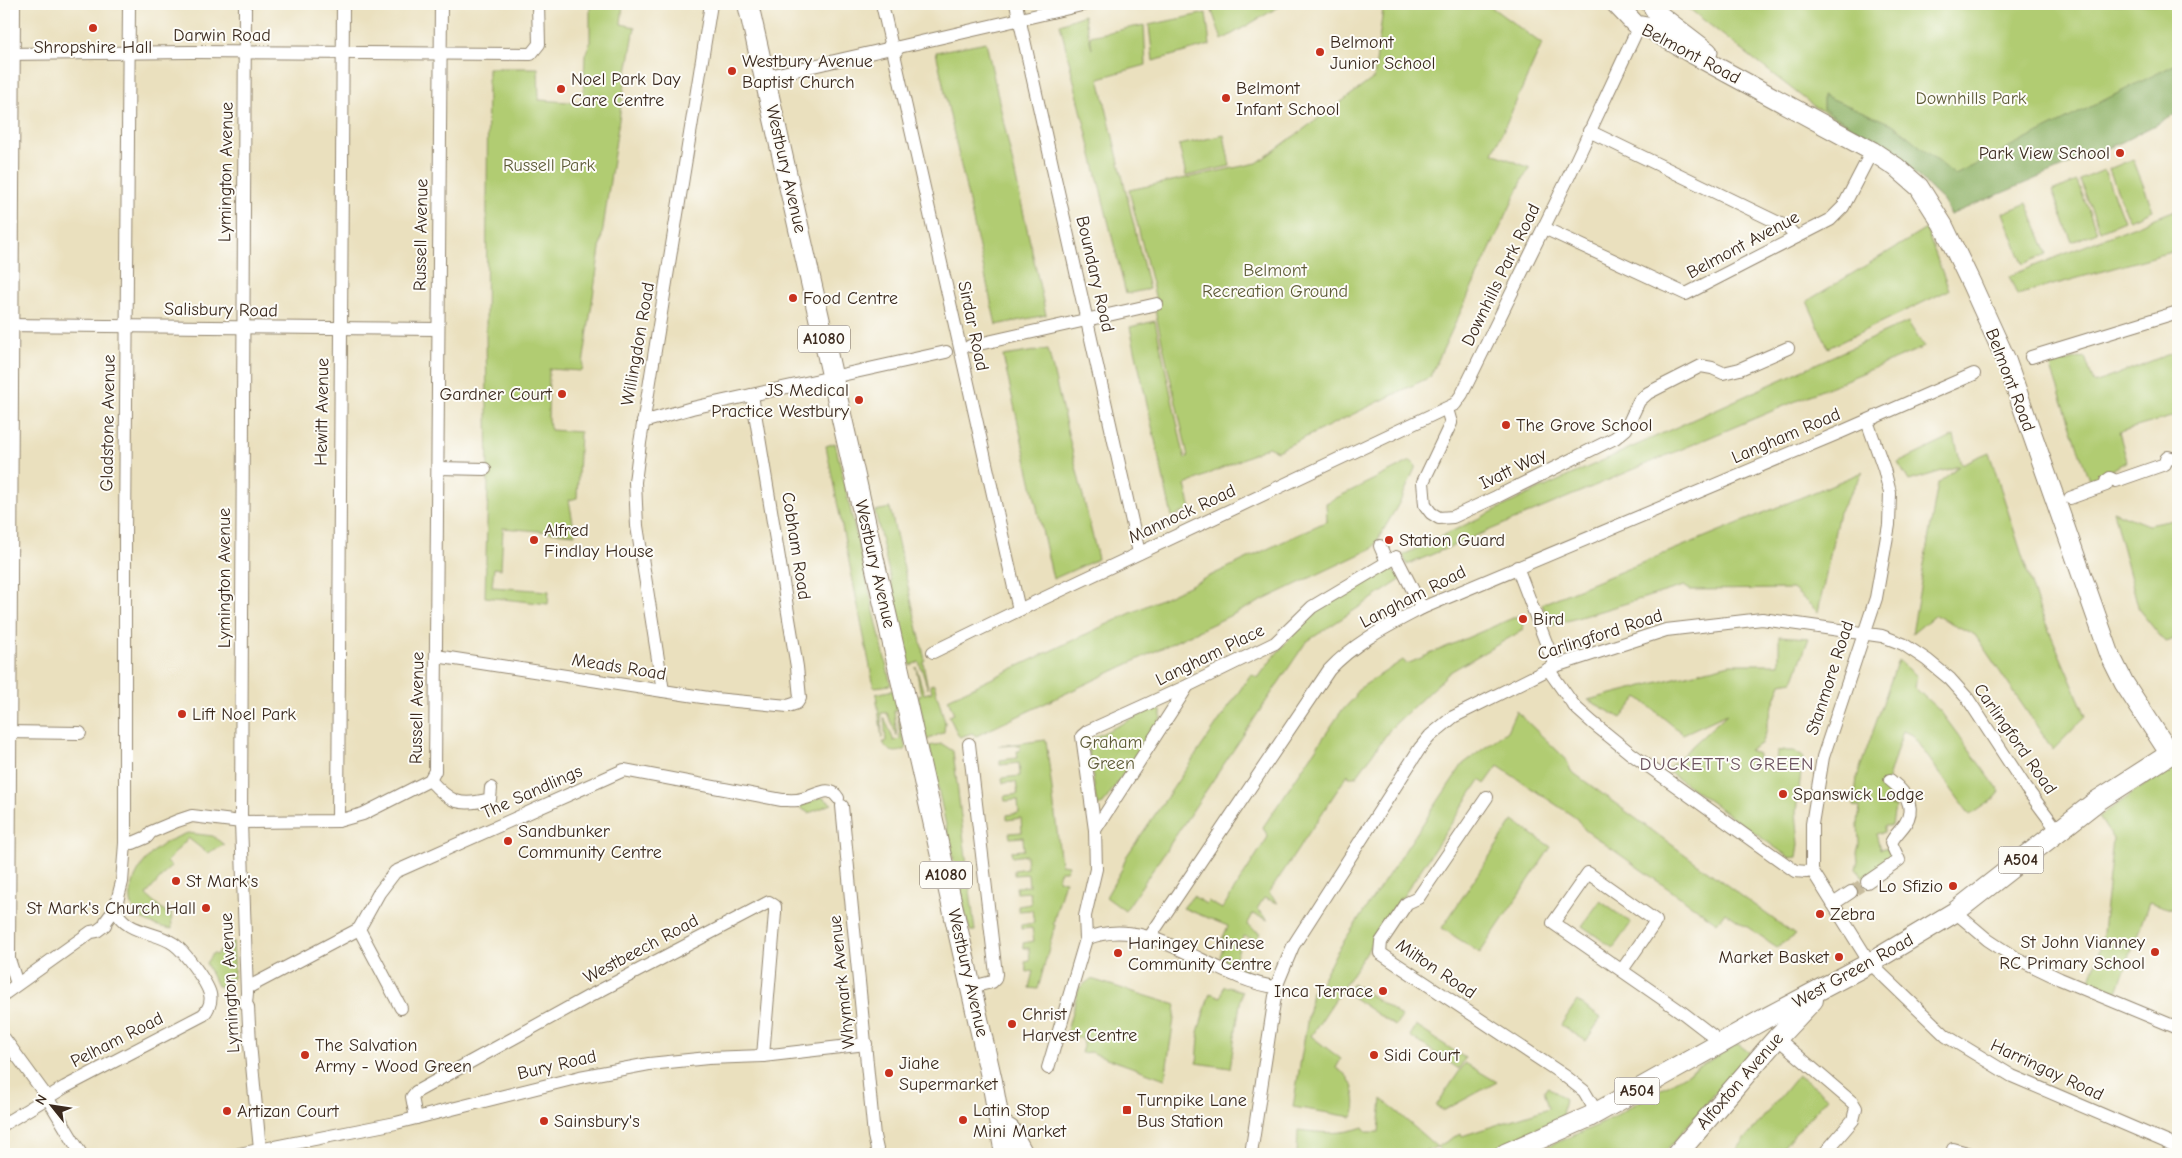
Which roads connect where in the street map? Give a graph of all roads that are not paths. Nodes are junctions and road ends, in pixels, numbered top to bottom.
1 (14, 4) edge
2 (129, 4) edge
3 (245, 4) edge
4 (343, 4) edge
5 (441, 4) edge
6 (538, 4) edge
7 (710, 4) edge
8 (748, 4) edge
9 (882, 4) edge
10 (1016, 4) edge
11 (1086, 4) edge
12 (1616, 4) edge
13 (1643, 15) edge
14 (1019, 20) junction
15 (893, 48) junction
16 (246, 52) junction
17 (128, 53) junction
18 (343, 53) junction
19 (9, 54) edge
20 (440, 54) junction
21 (765, 77) junction
22 (1589, 131) junction
23 (1872, 151) junction
24 (1544, 228) junction
25 (1796, 236) junction
26 (1157, 304) dead end
27 (2178, 312) edge
28 (1087, 320) junction
29 (8, 325) edge
30 (127, 326) junction
31 (242, 328) junction
32 (340, 328) junction
33 (437, 329) junction
34 (970, 346) dead end
35 (1788, 348) dead end
36 (946, 352) dead end
37 (2031, 357) dead end
38 (1974, 374) dead end
39 (832, 378) junction
40 (752, 395) junction
41 (1447, 409) junction
42 (1868, 421) junction
43 (643, 422) junction
44 (2173, 462) edge
45 (438, 468) junction
46 (485, 469) dead end
47 (2070, 498) dead end
48 (1380, 546) dead end
49 (1139, 553) junction
50 (1387, 562) junction
51 (1517, 567) junction
52 (1422, 608) junction
53 (1019, 610) junction
54 (1863, 633) junction
55 (933, 652) dead end
56 (436, 656) junction
57 (1551, 667) junction
58 (1187, 686) junction
59 (662, 691) junction
60 (797, 703) joint
61 (6, 732) edge
62 (80, 733) dead end
63 (969, 744) dead end
64 (2174, 752) edge
65 (430, 780) junction
66 (1890, 780) dead end
67 (491, 788) dead end
68 (1487, 797) dead end
69 (840, 802) joint
70 (338, 821) junction
71 (241, 822) junction
72 (1095, 830) junction
73 (2058, 832) junction
74 (126, 842) junction
75 (1812, 870) junction
76 (1867, 882) tunnel mouth
77 (1851, 892) tunnel mouth
78 (1833, 904) junction
79 (115, 909) junction
80 (1955, 912) junction
81 (358, 929) junction
82 (1149, 938) junction
83 (1086, 939) junction
84 (1870, 963) junction
85 (1622, 970) junction
86 (17, 984) junction
87 (971, 987) junction
88 (247, 988) junction
89 (1825, 988) junction
90 (1276, 992) junction
91 (4, 994) edge
92 (400, 1008) dead end
93 (1764, 1019) junction
94 (2178, 1028) edge
95 (4, 1038) edge
96 (1777, 1038) junction
97 (1722, 1043) junction
98 (866, 1044) junction
99 (763, 1056) junction
100 (1048, 1068) dead end
101 (47, 1097) junction
102 (1597, 1113) junction
103 (416, 1118) junction
104 (4, 1124) edge
105 (1000, 1124) junction
106 (2178, 1147) edge
107 (1953, 1149) dead end
108 (260, 1150) junction
109 (81, 1154) edge
110 (239, 1154) edge
111 (878, 1154) edge
112 (1004, 1154) edge
113 (1023, 1154) edge
114 (1251, 1154) edge
115 (1505, 1154) edge
116 (1677, 1154) edge
117 (1824, 1154) edge
118 (1971, 1154) edge

1 - 19 street
2 - 17 street, Gladstone Avenue
3 - 16 street, Lymington Avenue
4 - 18 street, Hewitt Avenue
5 - 20 street, Russell Avenue
6 - 20 street, Darwin Road
7 - 43 street, Willingdon Road
8 - 21 main road, Westbury Avenue / A1080
9 - 15 street, Sirdar Road
10 - 14 street, Boundary Road
11 - 14 street
12 - 13 main road, Belmont Road
13 - 22 street, Downhills Park Road
13 - 23 main road, Belmont Road
14 - 15 street
14 - 28 street, Boundary Road
15 - 21 street
15 - 53 street, Sirdar Road
16 - 17 street, Darwin Road
16 - 18 street, Darwin Road
16 - 31 street, Lymington Avenue
17 - 19 street, Darwin Road
17 - 30 street, Gladstone Avenue
18 - 20 street, Darwin Road
18 - 32 street, Hewitt Avenue
19 - 29 street
20 - 33 street, Russell Avenue
21 - 39 main road, Westbury Avenue / A1080
22 - 24 street, Downhills Park Road
22 - 25 street
23 - 25 street, Belmont Avenue
23 - 64 main road, Belmont Road
24 - 25 street, Belmont Avenue
24 - 41 street, Downhills Park Road
26 - 28 street
27 - 37 street
28 - 34 street
28 - 49 street, Boundary Road
29 - 30 street, Salisbury Road
29 - 61 street
30 - 31 street, Salisbury Road
30 - 74 street, Gladstone Avenue
31 - 32 street, Salisbury Road
31 - 71 street, Lymington Avenue
32 - 33 street, Salisbury Road
32 - 70 street, Hewitt Avenue
33 - 45 street, Russell Avenue
35 - 41 street, Ivatt Way
36 - 39 street
38 - 42 street, Langham Road
39 - 40 street
39 - 87 main road, Westbury Avenue / A1080
40 - 43 street
40 - 60 street, Cobham Road
41 - 49 street, Mannock Road
42 - 51 street, Langham Road
42 - 54 street, Stanmore Road
43 - 59 street, Willingdon Road
44 - 47 street
45 - 46 street
45 - 56 street, Russell Avenue
48 - 50 street
49 - 53 street, Mannock Road
50 - 52 street
50 - 58 street, Langham Place
51 - 52 street, Langham Road
51 - 57 street
52 - 82 street, Langham Road
53 - 55 street, Mannock Road
54 - 57 street, Carlingford Road
54 - 73 street, Carlingford Road
54 - 75 street, Stanmore Road
56 - 59 street, Meads Road
56 - 65 street, Russell Avenue
57 - 75 street
57 - 90 street, Carlingford Road
58 - 72 street
58 - 72 street, Langham Place
59 - 60 street, Meads Road
61 - 62 street
61 - 86 street
63 - 87 street
64 - 73 main road, West Green Road / A504
65 - 67 street
65 - 70 street, Russell Avenue
66 - 76 street
68 - 102 street, Milton Road
69 - 81 street, The Sandlings
69 - 98 street, Whymark Avenue
70 - 71 street, Russell Avenue
71 - 74 street, Russell Avenue
71 - 88 street, Lymington Avenue
72 - 83 street
73 - 80 main road, West Green Road / A504
74 - 79 street, Gladstone Avenue
75 - 78 street
77 - 78 street
78 - 84 street
79 - 86 street
79 - 101 street, Pelham Road
80 - 84 main road, West Green Road / A504
80 - 94 street
81 - 88 street
81 - 92 street
82 - 83 street
82 - 90 street
83 - 100 street
84 - 89 main road, West Green Road / A504
84 - 106 street, Harringay Road
85 - 85 street
85 - 97 street
86 - 91 street
87 - 105 main road, Westbury Avenue / A1080
88 - 108 street, Lymington Avenue
89 - 93 main road, West Green Road / A504
89 - 96 main road, Alfoxton Avenue / A504
90 - 114 street, Carlingford Road
93 - 96 main road
93 - 97 main road, West Green Road / A504
95 - 101 street
96 - 116 main road, Alfoxton Avenue / A504
96 - 117 street
97 - 102 main road, West Green Road / A504
98 - 99 street, Bury Road
98 - 111 street, Whymark Avenue
99 - 103 street, Bury Road
99 - 103 street, Westbeech Road
101 - 104 street, Pelham Road
101 - 109 street
102 - 115 main road, West Green Road / A504
103 - 108 street, Bury Road
105 - 112 main road, Westbury Avenue / A1080
105 - 113 main road
107 - 118 street
108 - 110 street, Bury Road

